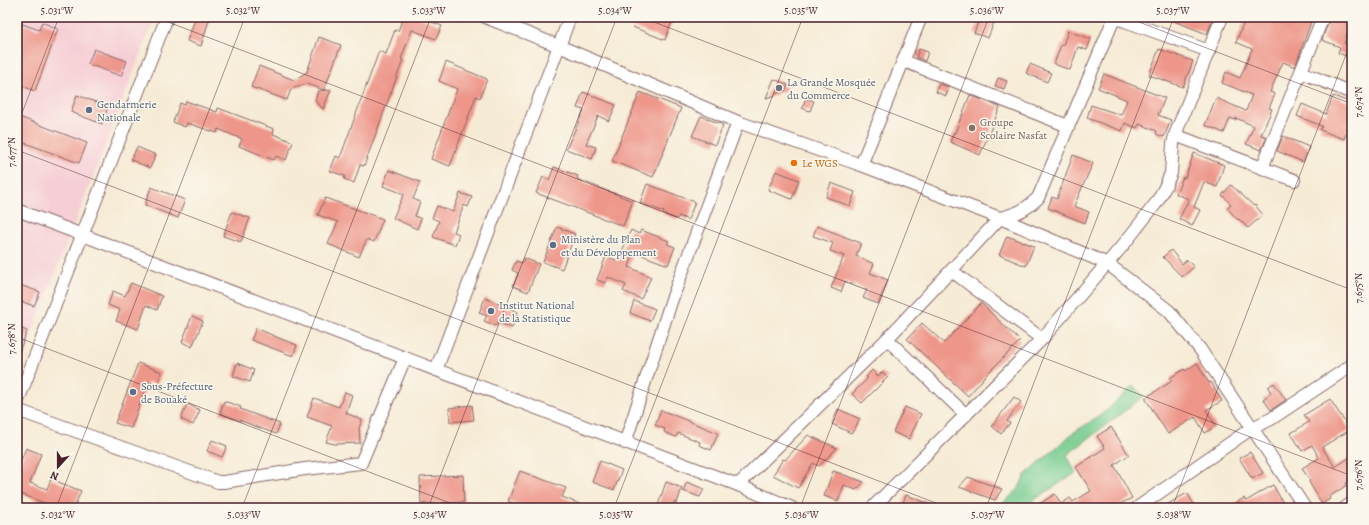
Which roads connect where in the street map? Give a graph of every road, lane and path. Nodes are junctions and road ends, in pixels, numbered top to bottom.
1 (167, 17) edge
2 (485, 17) edge
3 (570, 17) edge
4 (921, 17) edge
5 (1222, 17) edge
6 (1323, 17) edge
7 (560, 46) junction
8 (1209, 52) junction
9 (904, 61) junction
10 (1301, 72) junction
11 (1352, 93) edge
12 (738, 122) junction
13 (1068, 126) junction
14 (1176, 135) junction
15 (861, 165) junction
16 (1262, 168) junction
17 (1294, 180) dead end
18 (17, 210) edge
19 (1000, 218) junction
20 (82, 235) junction
21 (1108, 264) junction
22 (952, 271) junction
23 (1042, 338) junction
24 (887, 339) junction
25 (405, 358) junction
26 (1352, 365) edge
27 (436, 370) junction
28 (17, 403) edge
29 (17, 410) edge
30 (966, 415) junction
31 (1252, 428) junction
32 (625, 443) junction
33 (738, 485) junction
34 (1352, 503) edge
35 (792, 508) edge
36 (872, 508) edge
37 (1138, 508) edge
38 (1305, 508) edge
39 (1345, 508) edge

1 - 20 street
2 - 7 street
3 - 7 street
4 - 9 street
5 - 8 street
6 - 10 street
7 - 12 street
7 - 27 street
8 - 13 street
8 - 14 street
9 - 13 street
9 - 15 street
10 - 11 street
10 - 16 street
12 - 15 street
12 - 32 street
13 - 19 street
14 - 16 street
14 - 21 street
15 - 19 street
16 - 17 street
18 - 20 street
19 - 21 street
19 - 22 street
20 - 25 street
20 - 28 street
21 - 23 street
21 - 31 street
22 - 23 street
22 - 24 street
23 - 30 street
24 - 30 street
24 - 33 street
25 - 27 street
25 - 29 street
26 - 31 street
27 - 32 street
30 - 36 street
31 - 37 street
31 - 38 street
32 - 33 street
33 - 35 street
34 - 39 street

